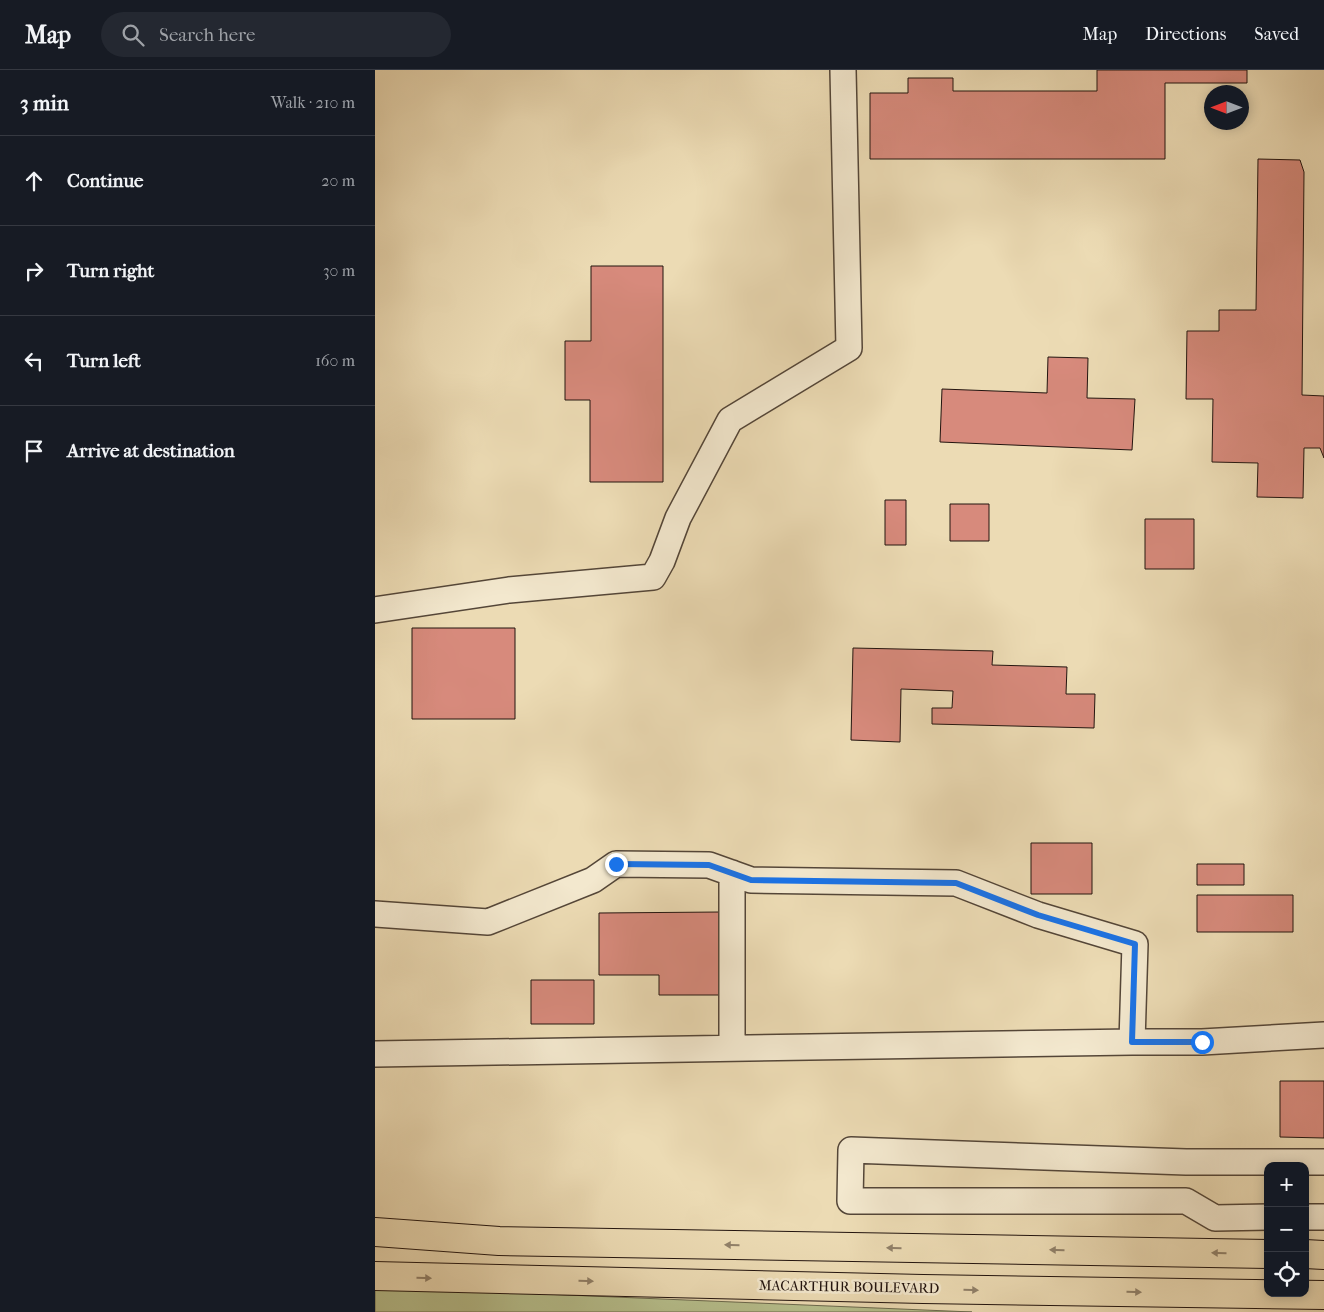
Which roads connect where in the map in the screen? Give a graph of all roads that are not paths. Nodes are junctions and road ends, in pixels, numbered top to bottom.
1 (843, 70) edge
2 (375, 610) edge
3 (732, 874) junction
4 (375, 914) edge
5 (1324, 1035) edge
6 (1132, 1042) junction
7 (732, 1048) junction
8 (375, 1054) edge
9 (1187, 1162) junction
10 (1324, 1162) edge
11 (1186, 1201) junction
12 (1264, 1217) edge
13 (1309, 1217) edge
14 (1324, 1217) edge
15 (375, 1232) edge
16 (1264, 1254) edge
17 (1309, 1254) edge
18 (1324, 1255) edge
19 (375, 1276) edge
20 (1324, 1295) edge

1 - 2 lane
3 - 4 lane
3 - 6 lane
3 - 7 lane
5 - 6 lane
6 - 7 lane
7 - 8 lane
9 - 10 lane
9 - 11 lane
9 - 11 lane
11 - 12 lane
13 - 14 lane
16 -> 15 main road
17 - 18 main road
19 -> 20 main road, MACARTHUR BOULEVARD

